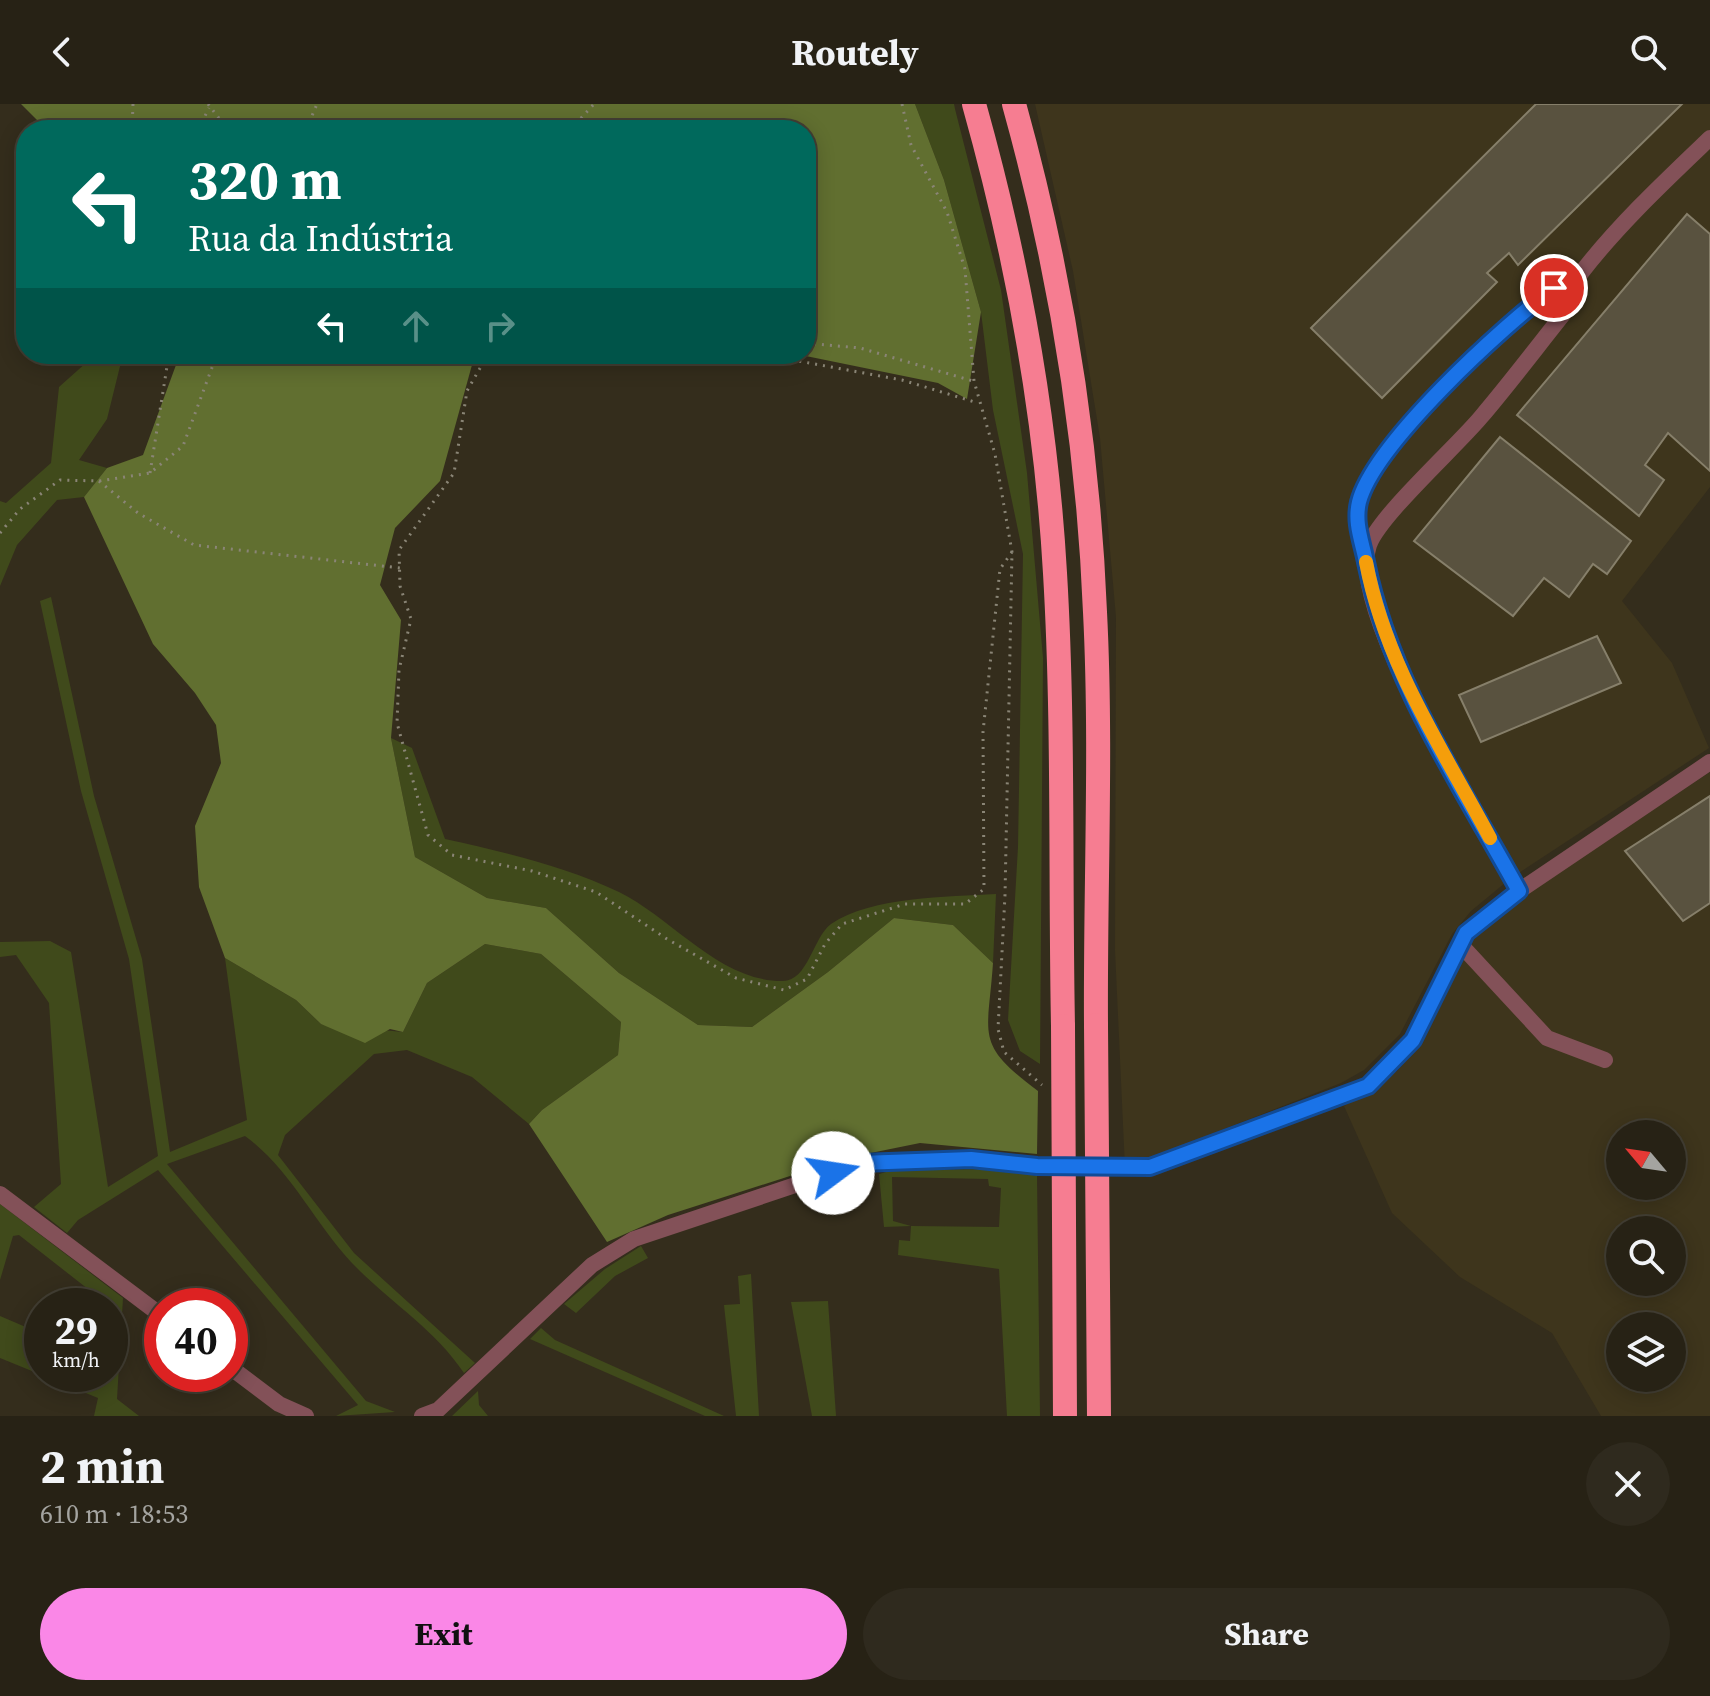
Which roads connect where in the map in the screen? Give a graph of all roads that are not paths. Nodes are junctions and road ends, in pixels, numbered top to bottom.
1 (974, 104) edge
2 (1014, 104) edge
3 (1710, 138) edge
4 (1578, 277) junction
5 (1365, 558) junction
6 (1710, 762) edge
7 (1519, 891) junction
8 (1460, 944) junction
9 (1605, 1060) dead end
10 (0, 1194) edge
11 (144, 1302) edge
12 (248, 1381) edge
13 (306, 1416) edge
14 (422, 1416) edge
15 (1065, 1416) edge
16 (1099, 1416) edge

1 - 15 highway, bridge
2 - 16 highway, bridge
3 - 4 street
4 - 5 street
4 - 5 street
5 - 7 street
6 - 7 street
7 - 8 street
8 - 9 street
8 - 14 street
10 - 11 street
12 - 13 street

